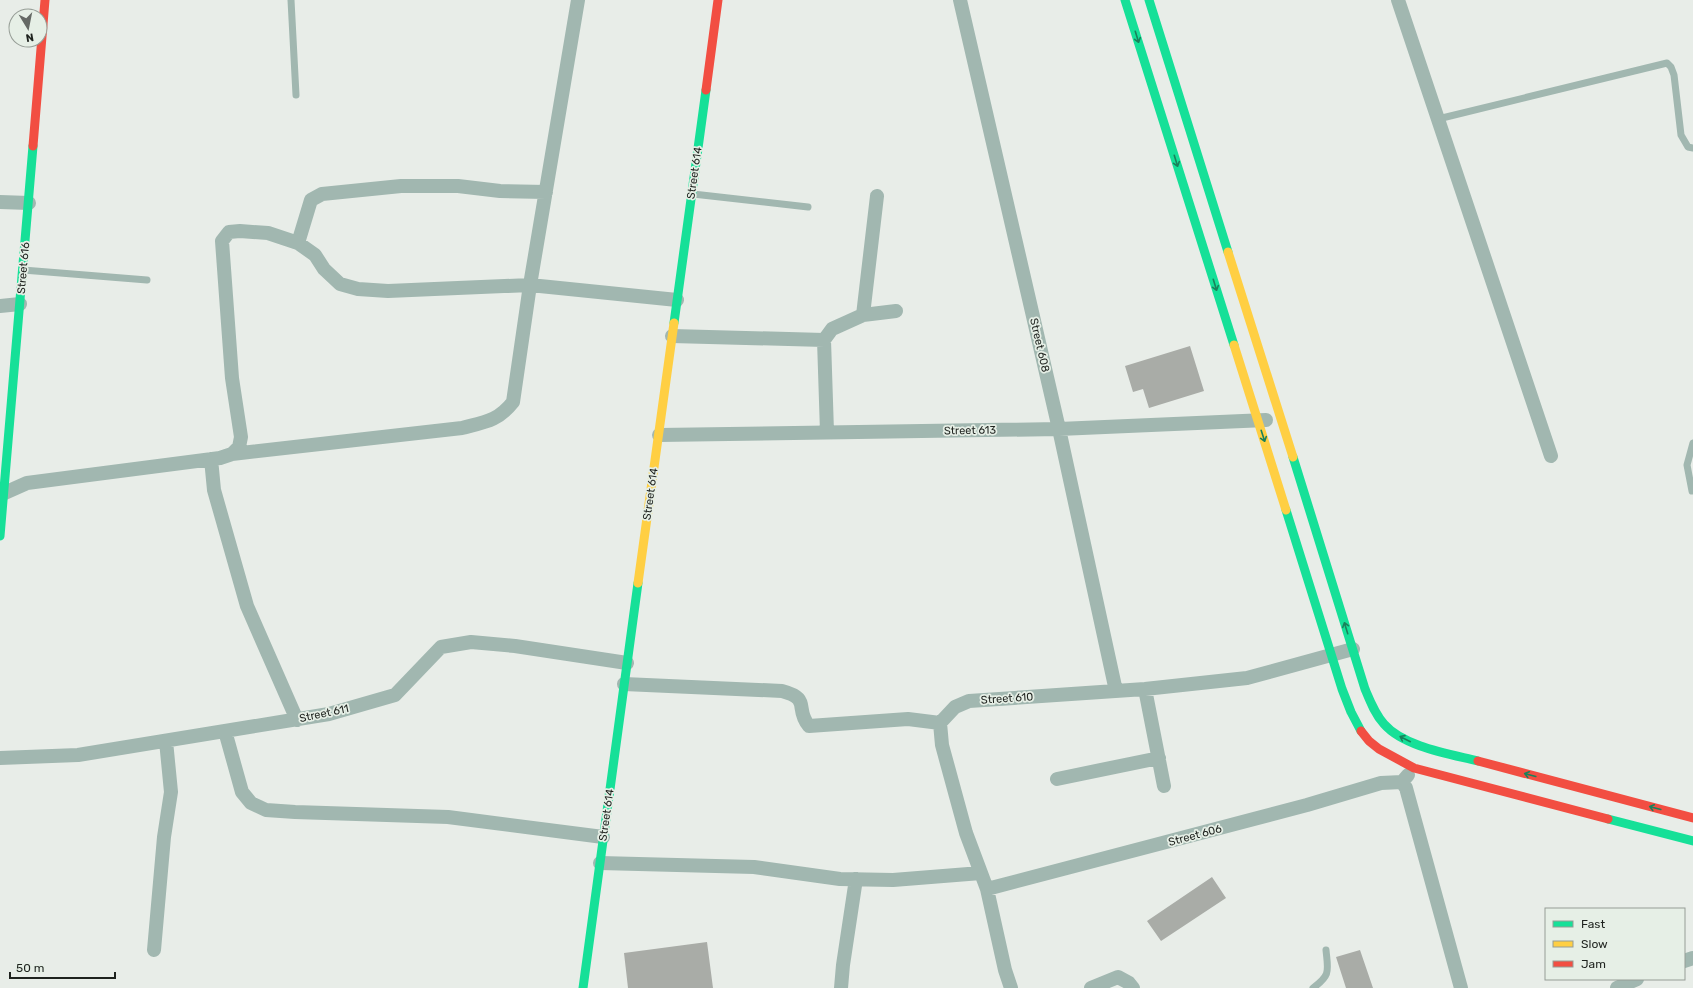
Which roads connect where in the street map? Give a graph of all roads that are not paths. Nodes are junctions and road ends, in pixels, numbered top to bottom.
1 (46, 0) edge
2 (291, 0) edge
3 (578, 0) edge
4 (718, 0) edge
5 (960, 0) edge
6 (1125, 0) edge
7 (1149, 0) edge
8 (1398, 0) edge
9 (296, 95) dead end
10 (1438, 119) junction
11 (1693, 148) edge
12 (546, 192) junction
13 (692, 194) junction
14 (877, 196) dead end
15 (0, 202) edge
16 (28, 203) junction
17 (808, 207) dead end
18 (298, 242) junction
19 (23, 270) junction
20 (147, 280) dead end
21 (530, 285) junction
22 (677, 300) junction
23 (20, 304) junction
24 (0, 306) edge
25 (896, 311) dead end
26 (863, 315) junction
27 (672, 336) junction
28 (824, 340) junction
29 (1281, 419) junction
30 (1258, 421) junction
31 (1059, 429) junction
32 (827, 432) junction
33 (658, 435) junction
34 (1693, 443) edge
35 (232, 454) junction
36 (1551, 456) dead end
37 (211, 459) junction
38 (1692, 491) dead end
39 (2, 495) edge
40 (0, 536) edge
41 (1353, 649) junction
42 (1332, 656) junction
43 (627, 663) junction
44 (624, 684) junction
45 (1144, 689) junction
46 (1116, 691) junction
47 (297, 720) junction
48 (940, 723) junction
49 (225, 731) junction
50 (166, 741) junction
51 (1424, 747) junction
52 (0, 758) edge
53 (1159, 758) junction
54 (1414, 768) junction
55 (1057, 779) dead end
56 (1402, 782) junction
57 (1164, 786) dead end
58 (1693, 818) edge
59 (604, 837) junction
60 (1693, 841) edge
61 (600, 863) junction
62 (981, 873) junction
63 (856, 879) junction
64 (987, 889) junction
65 (154, 950) dead end
66 (1326, 950) dead end
67 (1635, 980) edge
68 (583, 988) edge
69 (841, 988) edge
70 (1011, 988) edge
71 (1091, 988) edge
72 (1133, 988) edge
73 (1313, 988) edge
74 (1461, 988) edge
75 (1617, 988) edge

1 - 16 main road, Street 616
2 - 9 lane
3 - 12 street
4 - 13 main road, Street 614
5 - 31 street, Street 608
6 -> 30 main road
7 - 29 main road
8 - 10 street
10 - 11 lane
10 - 36 street
12 - 18 street
12 - 21 street
13 - 17 lane
13 - 22 main road, Street 614
14 - 26 street
15 - 16 street
16 - 19 main road, Street 616
18 - 21 street
18 - 35 street
19 - 20 lane
19 - 23 main road, Street 616
21 - 22 street
21 - 35 street
22 - 27 main road, Street 614
23 - 24 street
23 - 39 main road, Street 616
25 - 26 street
26 - 28 street
27 - 28 street
27 - 33 main road, Street 614
28 - 32 street
29 - 30 street, Street 613
41 -> 29 main road
30 - 31 street, Street 613
30 -> 42 main road
31 - 32 street, Street 613
31 - 46 street, Street 608
32 - 33 street, Street 613
33 - 43 main road, Street 614
34 - 38 lane
35 - 37 street
37 - 39 street
37 - 47 street
39 - 40 main road, Street 616
41 - 42 street, Street 610
51 -> 41 main road
42 - 45 street, Street 610
42 - 54 main road
43 - 44 main road, Street 614
43 - 47 street, Street 611
44 - 48 street
44 - 59 main road, Street 614
45 - 46 street, Street 610
45 - 53 street
46 - 48 street, Street 610
47 - 49 street, Street 611
48 - 62 street
49 - 50 street, Street 611
49 - 59 street
50 - 52 street, Street 611
50 - 65 street
51 - 54 street
58 -> 51 main road
53 - 55 street
53 - 57 street
54 - 56 street
54 - 60 main road
56 - 64 street, Street 606
56 - 74 street
59 - 61 main road, Street 614
61 - 63 street
61 - 68 main road, Street 614
62 - 63 street
62 - 64 street
63 - 69 street
64 - 70 street
66 - 73 lane
67 - 75 street
71 - 72 street

